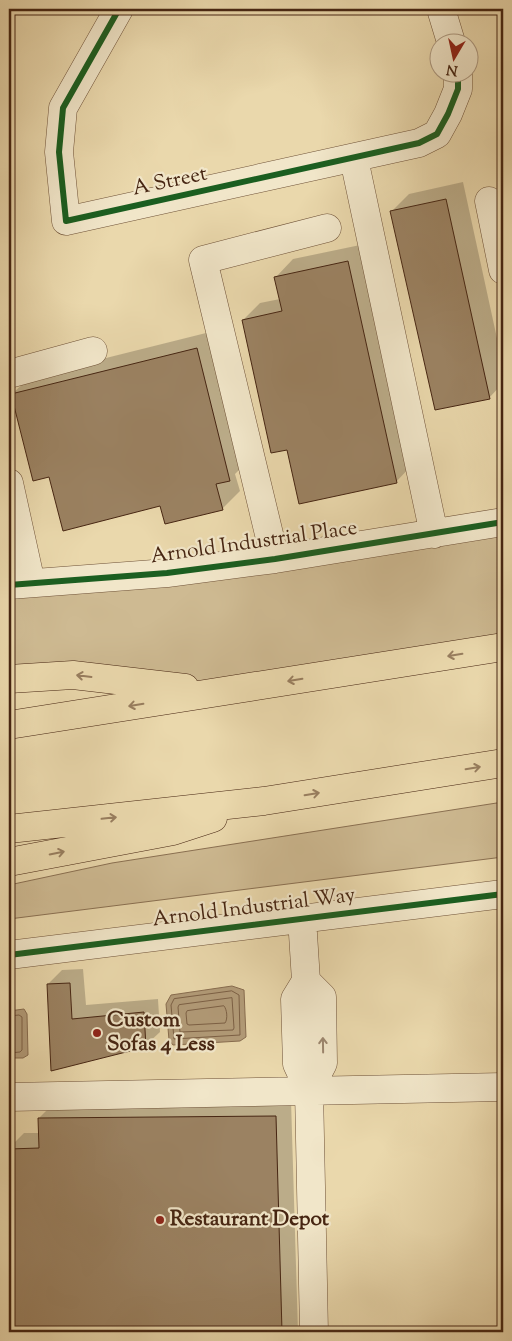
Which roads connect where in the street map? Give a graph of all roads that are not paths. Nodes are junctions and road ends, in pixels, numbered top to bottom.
1 (119, 9) edge
2 (442, 9) edge
3 (448, 32) edge
4 (458, 82) edge
5 (354, 159) junction
6 (489, 201) dead end
7 (327, 228) dead end
8 (503, 270) edge
9 (93, 350) dead end
10 (9, 374) edge
11 (9, 483) edge
12 (503, 522) edge
13 (434, 534) junction
14 (275, 559) junction
15 (20, 584) edge
16 (503, 647) edge
17 (9, 679) edge
18 (219, 692) junction
19 (9, 726) edge
20 (503, 763) edge
21 (264, 801) junction
22 (9, 829) edge
23 (9, 862) edge
24 (503, 894) edge
25 (302, 918) junction
26 (9, 955) edge
27 (503, 1087) edge
28 (309, 1090) junction
29 (9, 1097) edge
30 (314, 1332) edge

1 - 5 street, A Street
2 - 3 street
4 - 5 street, A Street
5 - 13 street
6 - 8 street
7 - 14 street
9 - 10 street
11 - 15 street
12 - 13 street, Arnold Industrial Place
13 - 14 street, Arnold Industrial Place
14 - 15 street, Arnold Industrial Place
16 -> 18 highway
18 -> 17 highway
18 -> 19 highway
21 -> 20 highway
22 -> 21 highway
23 -> 21 highway
24 - 25 street, Arnold Industrial Way
25 - 26 street, Arnold Industrial Way
25 - 28 street
27 - 28 street
28 - 29 street
28 - 30 street

